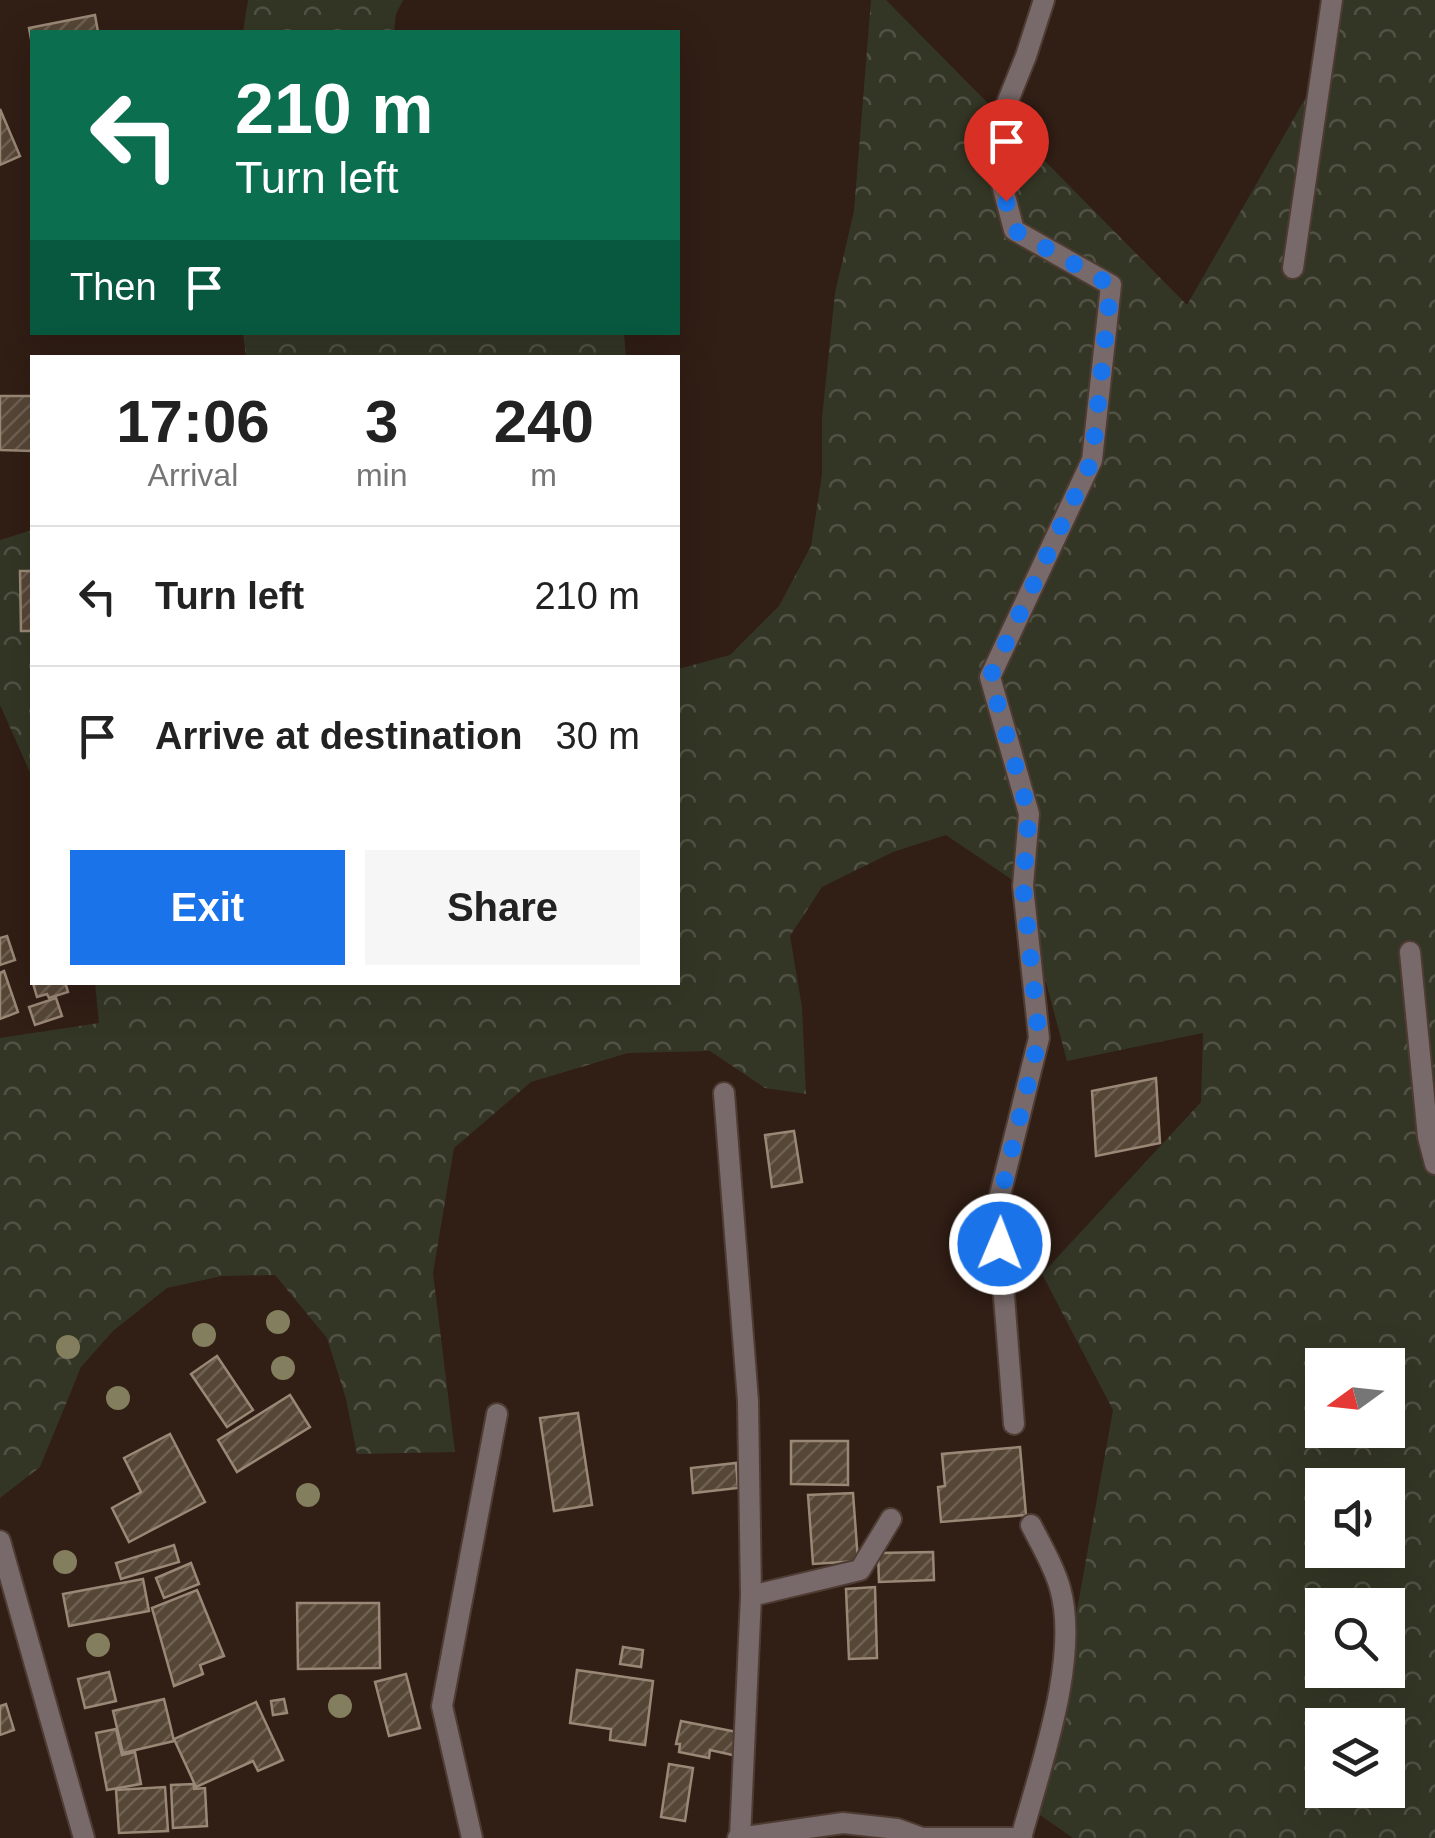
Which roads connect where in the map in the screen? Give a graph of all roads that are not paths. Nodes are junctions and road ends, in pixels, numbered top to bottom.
1 (1044, 0) edge
2 (1332, 0) edge
3 (1294, 268) dead end
4 (1410, 952) dead end
5 (724, 1093) dead end
6 (1435, 1164) edge
7 (497, 1414) dead end
8 (1014, 1424) dead end
9 (891, 1518) dead end
10 (1031, 1525) dead end
11 (0, 1541) edge
12 (751, 1596) junction
13 (84, 1838) edge
14 (472, 1838) edge
15 (739, 1838) edge
16 (1022, 1838) edge

1 - 8 street
2 - 3 street
4 - 6 street
5 - 12 street
7 - 14 street
9 - 12 street
10 - 16 street
11 - 13 street
12 - 15 street
15 - 16 street

